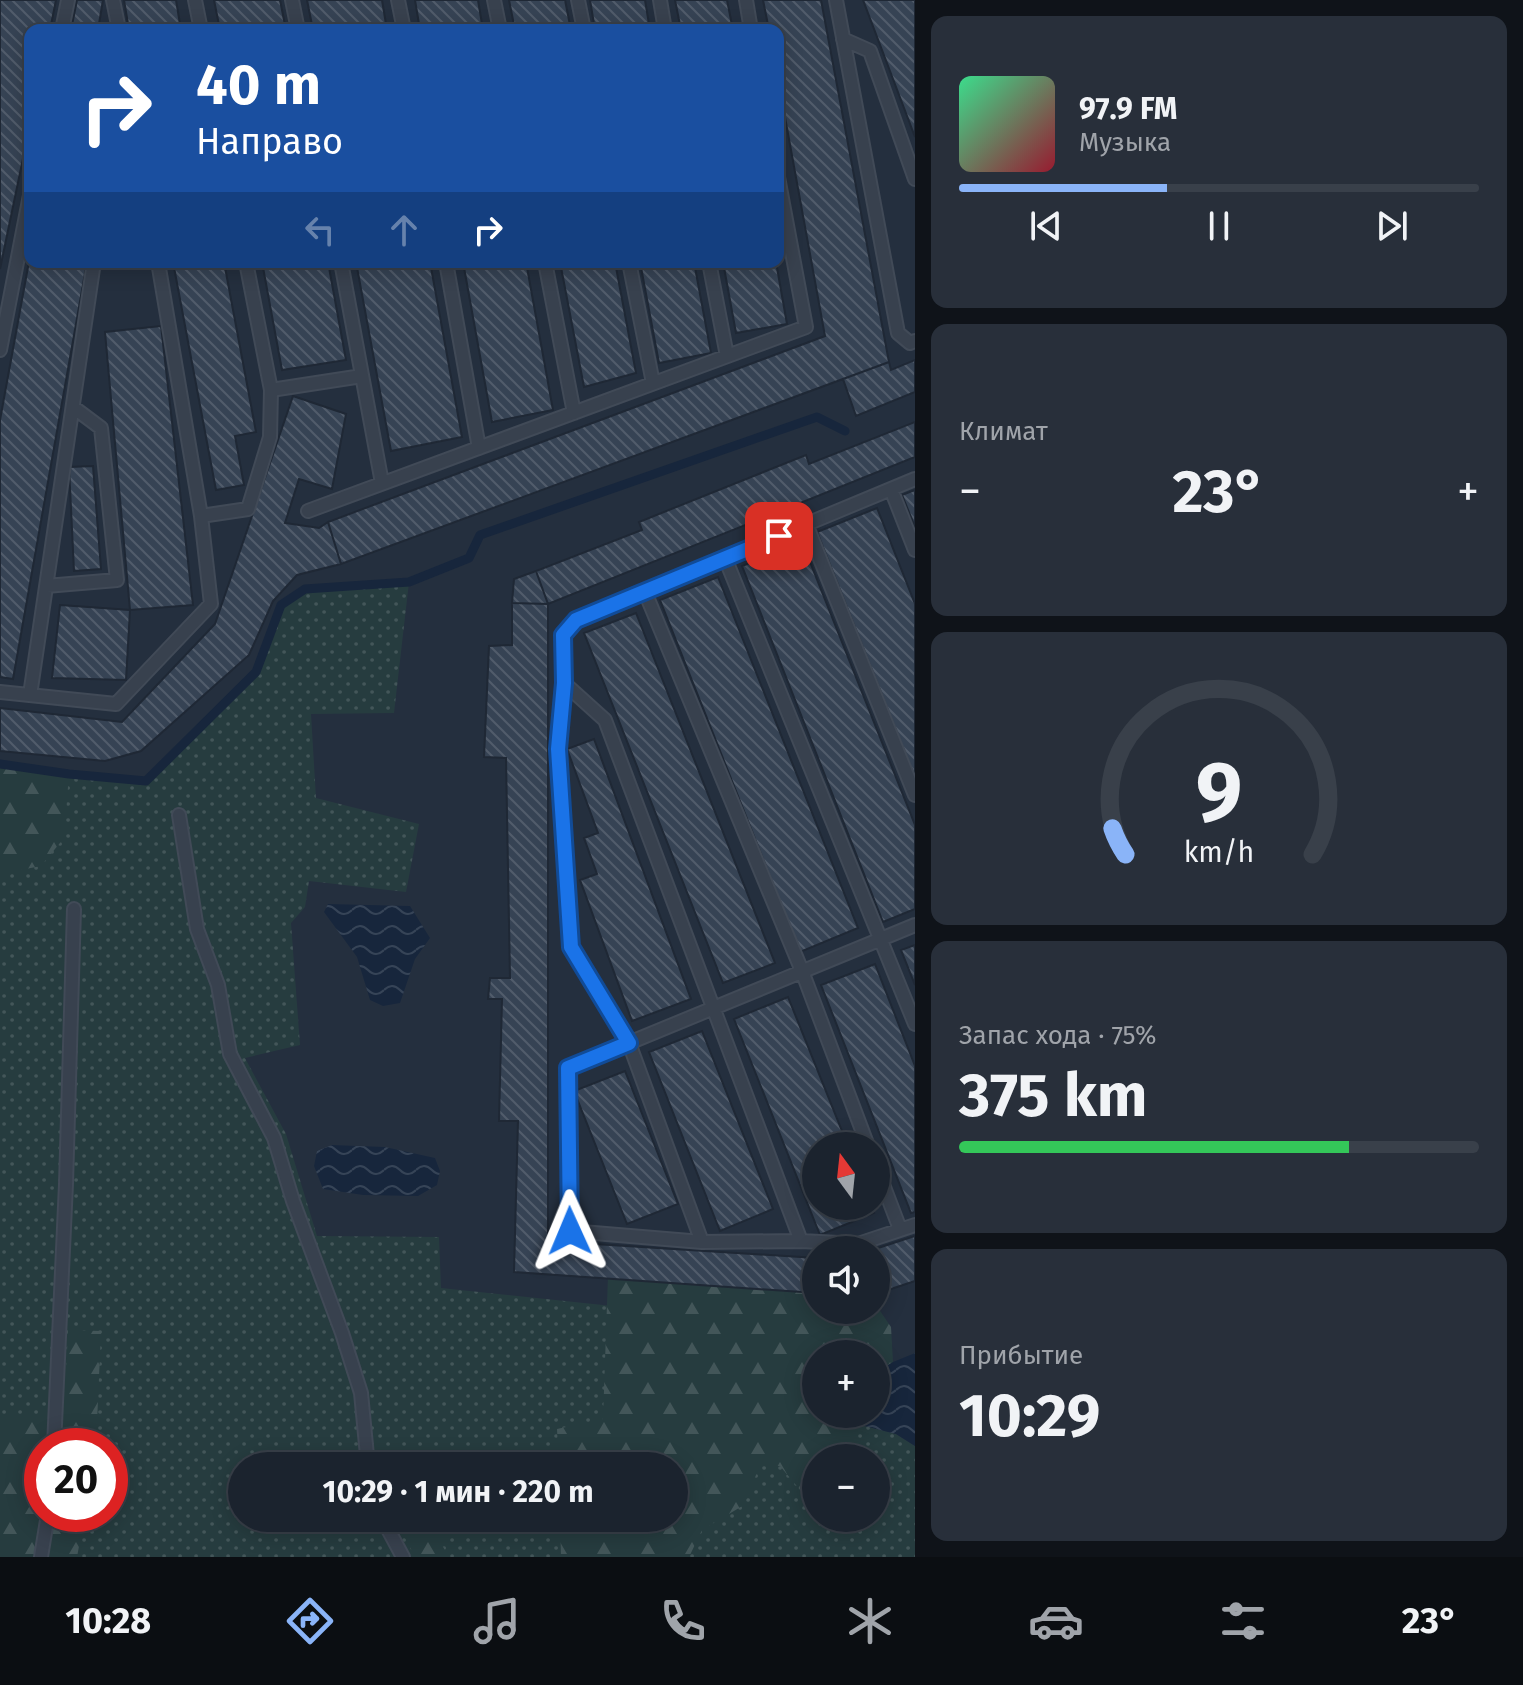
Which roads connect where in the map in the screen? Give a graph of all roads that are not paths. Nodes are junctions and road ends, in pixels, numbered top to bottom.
1 (68, 0) edge
2 (113, 0) edge
3 (195, 0) edge
4 (292, 0) edge
5 (398, 0) edge
6 (494, 0) edge
7 (578, 0) edge
8 (660, 0) edge
9 (746, 0) edge
10 (836, 0) edge
11 (63, 24) edge
12 (118, 24) edge
13 (200, 24) edge
14 (297, 24) edge
15 (403, 24) edge
16 (499, 24) edge
17 (583, 24) edge
18 (664, 24) edge
19 (750, 24) edge
20 (843, 39) junction
21 (915, 179) edge
22 (784, 209) edge
23 (24, 226) edge
24 (93, 268) edge
25 (159, 268) edge
26 (247, 268) edge
27 (342, 268) edge
28 (447, 268) edge
29 (546, 268) edge
30 (630, 268) edge
31 (710, 268) edge
32 (915, 341) edge
33 (0, 350) edge
34 (727, 356) junction
35 (362, 376) junction
36 (653, 383) junction
37 (271, 390) junction
38 (73, 407) junction
39 (574, 413) junction
40 (479, 448) junction
41 (915, 479) edge
42 (382, 483) junction
43 (891, 489) junction
44 (308, 511) dead end
45 (201, 516) junction
46 (806, 524) junction
47 (915, 550) edge
48 (725, 558) junction
49 (46, 586) junction
50 (645, 592) junction
51 (564, 683) junction
52 (0, 692) edge
53 (30, 695) junction
54 (915, 795) edge
55 (179, 815) dead end
56 (74, 909) dead end
57 (915, 925) edge
58 (881, 939) junction
59 (802, 971) junction
60 (715, 1006) junction
61 (915, 1024) edge
62 (629, 1043) junction
63 (863, 1132) edge
64 (890, 1203) edge
65 (915, 1225) edge
66 (900, 1229) junction
67 (801, 1241) junction
68 (702, 1242) junction
69 (55, 1428) edge
70 (367, 1452) edge
71 (45, 1532) edge
72 (390, 1532) edge
73 (41, 1557) edge
74 (403, 1557) edge

1 - 11 lane
2 - 12 lane
3 - 13 lane
4 - 14 lane
5 - 15 lane
6 - 16 lane
7 - 17 lane
8 - 18 lane
9 - 19 lane
10 - 20 lane
20 - 21 lane
20 - 32 lane
22 - 34 lane
23 - 33 lane
24 - 38 lane
25 - 45 lane
26 - 37 lane
27 - 35 lane
28 - 40 lane
29 - 39 lane
30 - 36 lane
31 - 34 lane
34 - 36 lane
35 - 37 lane
35 - 42 lane
36 - 39 lane
37 - 45 lane
38 - 49 lane
38 - 49 lane
39 - 40 lane
40 - 42 lane
41 - 43 lane
42 - 44 lane
43 - 46 lane
43 - 47 lane
45 - 53 lane
46 - 48 lane
46 - 54 lane
48 - 50 lane
48 - 58 lane
49 - 53 lane
50 - 51 lane
50 - 59 lane
51 - 60 lane
51 - 62 lane
52 - 53 lane
55 - 70 lane
56 - 69 lane
57 - 58 lane
58 - 59 lane
58 - 61 lane
59 - 60 lane
59 - 63 lane
60 - 62 lane
60 - 67 lane
62 - 68 lane
62 - 68 lane
64 - 66 lane
65 - 66 lane
66 - 67 lane
67 - 68 lane
71 - 73 lane
72 - 74 lane

